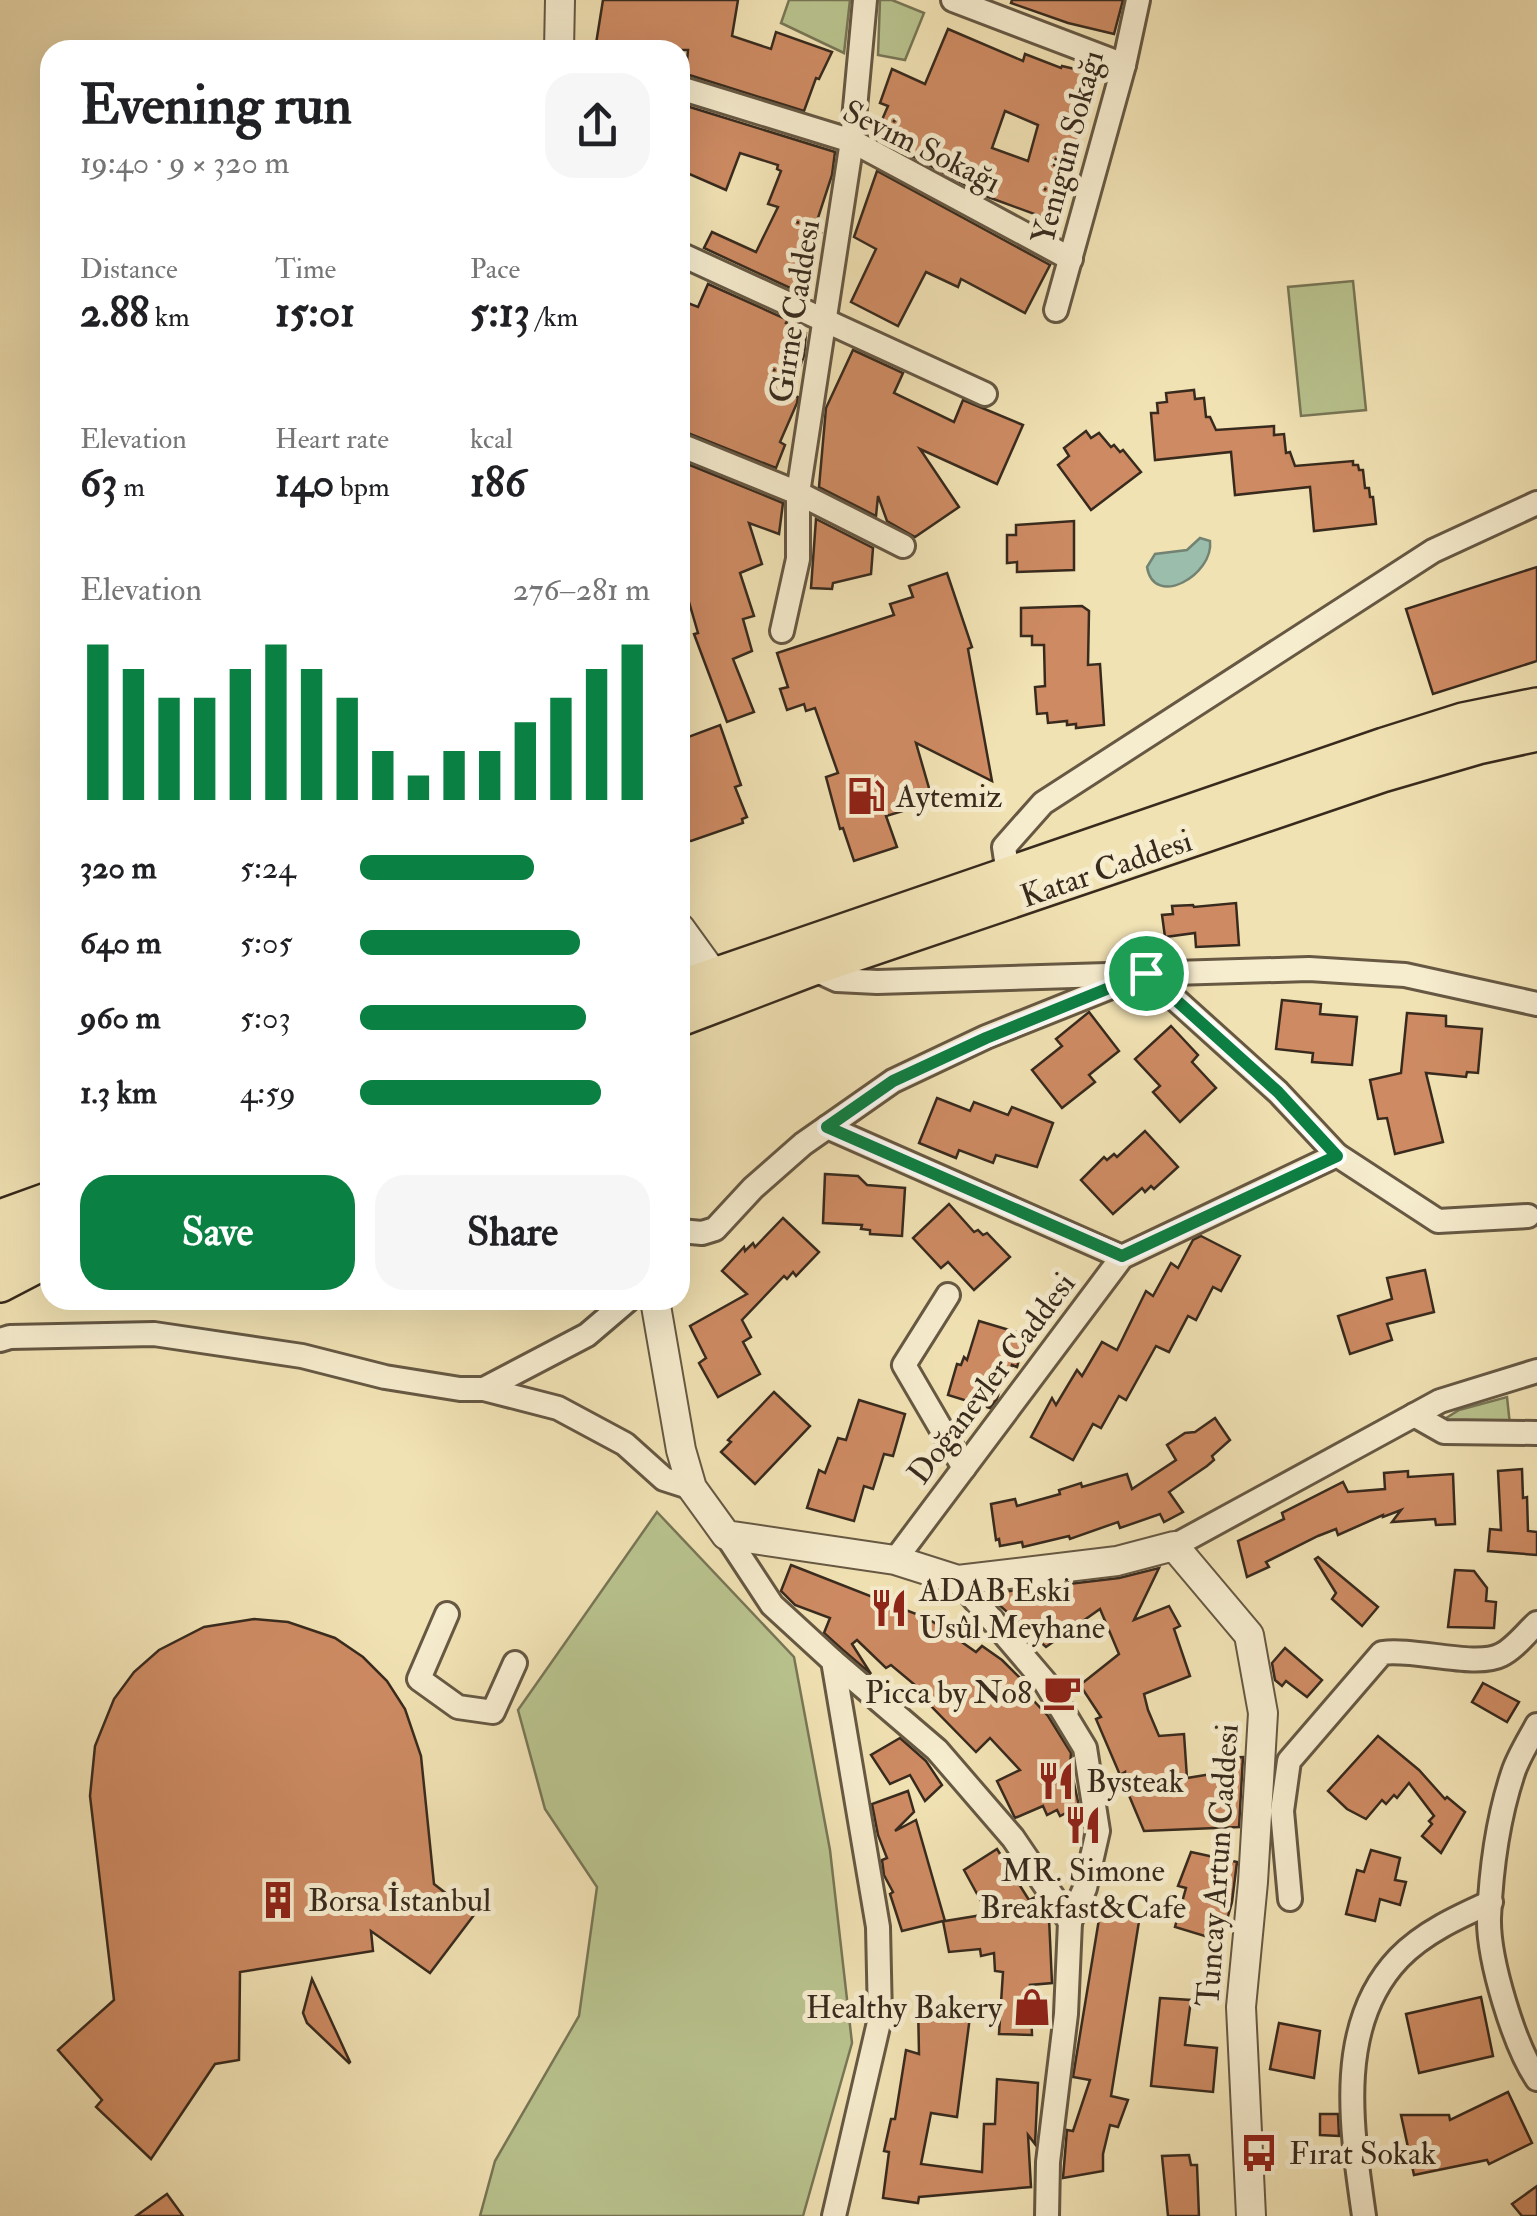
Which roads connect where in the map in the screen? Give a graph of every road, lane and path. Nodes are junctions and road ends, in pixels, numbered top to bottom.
1 (560, 0) edge
2 (865, 0) edge
3 (953, 0) edge
4 (1138, 0) edge
5 (559, 40) edge
6 (1124, 66) junction
7 (690, 91) edge
8 (852, 141) junction
9 (690, 258) edge
10 (1071, 259) junction
11 (1056, 310) dead end
12 (827, 320) junction
13 (985, 394) dead end
14 (690, 449) edge
15 (798, 493) junction
16 (1537, 503) edge
17 (903, 546) dead end
18 (782, 631) dead end
19 (1537, 706) edge
20 (1537, 733) edge
21 (1013, 886) junction
22 (690, 942) edge
23 (811, 968) junction
24 (1146, 973) junction
25 (714, 975) junction
26 (690, 984) edge
27 (1537, 1004) edge
28 (690, 1014) edge
29 (827, 1127) junction
30 (1337, 1156) junction
31 (40, 1204) edge
32 (1528, 1216) dead end
33 (0, 1218) edge
34 (690, 1233) edge
35 (40, 1234) edge
36 (0, 1249) edge
37 (1122, 1256) junction
38 (40, 1263) edge
39 (0, 1284) edge
40 (948, 1295) dead end
41 (617, 1310) edge
42 (658, 1310) edge
43 (0, 1340) edge
44 (1537, 1371) edge
45 (484, 1388) junction
46 (1414, 1416) junction
47 (1537, 1433) edge
48 (964, 1468) junction
49 (692, 1488) junction
50 (726, 1535) junction
51 (1174, 1546) junction
52 (895, 1560) junction
53 (958, 1580) junction
54 (447, 1614) dead end
55 (1537, 1624) edge
56 (833, 1661) junction
57 (515, 1663) dead end
58 (1537, 1725) edge
59 (1273, 1774) junction
60 (1290, 1899) dead end
61 (1491, 1902) junction
62 (1070, 1922) junction
63 (1537, 2079) edge
64 (834, 2216) edge
65 (1047, 2216) edge
66 (1252, 2216) edge
67 (1364, 2216) edge

1 - 5 street
2 - 8 street, Girne Caddesi
3 - 6 street
4 - 6 street, Yenigün Sokağı
6 - 10 street, Yenigün Sokağı
7 - 8 street, Sevim Sokağı
8 - 10 street, Sevim Sokağı
8 - 12 street, Girne Caddesi
9 - 12 street
10 - 11 street, Yenigün Sokağı
12 - 13 street
12 - 15 street, Girne Caddesi
14 - 15 street
15 - 17 street
15 - 18 street, Girne Caddesi
16 - 21 street
19 - 21 main road, Katar Caddesi
20 - 21 main road, Katar Caddesi
21 - 23 main road, Katar Caddesi
21 - 25 main road, Katar Caddesi
22 - 25 street
23 - 24 street
23 - 28 main road, Katar Caddesi
24 - 27 street
24 - 29 street
24 - 30 street
25 - 26 main road, Katar Caddesi
29 - 34 street
29 - 37 street
30 - 32 street
30 - 37 street, Doğanevler Caddesi
31 - 33 main road
35 - 36 main road
37 - 48 street, Doğanevler Caddesi
38 - 39 main road
40 - 48 street
41 - 45 street
42 - 49 street
43 - 45 street
44 - 46 street
45 - 49 street
46 - 47 street
46 - 51 street
48 - 52 street, Doğanevler Caddesi
49 - 50 street
50 - 52 street
50 - 56 street
51 - 53 street
51 - 59 street, Tuncay Artun Caddesi
52 - 53 street
53 - 62 street
54 - 57 street
55 - 59 street
56 - 62 street
56 - 64 street
58 - 61 street
59 - 60 street
59 - 66 street, Tuncay Artun Caddesi
61 - 63 street
61 - 67 street
62 - 65 street

